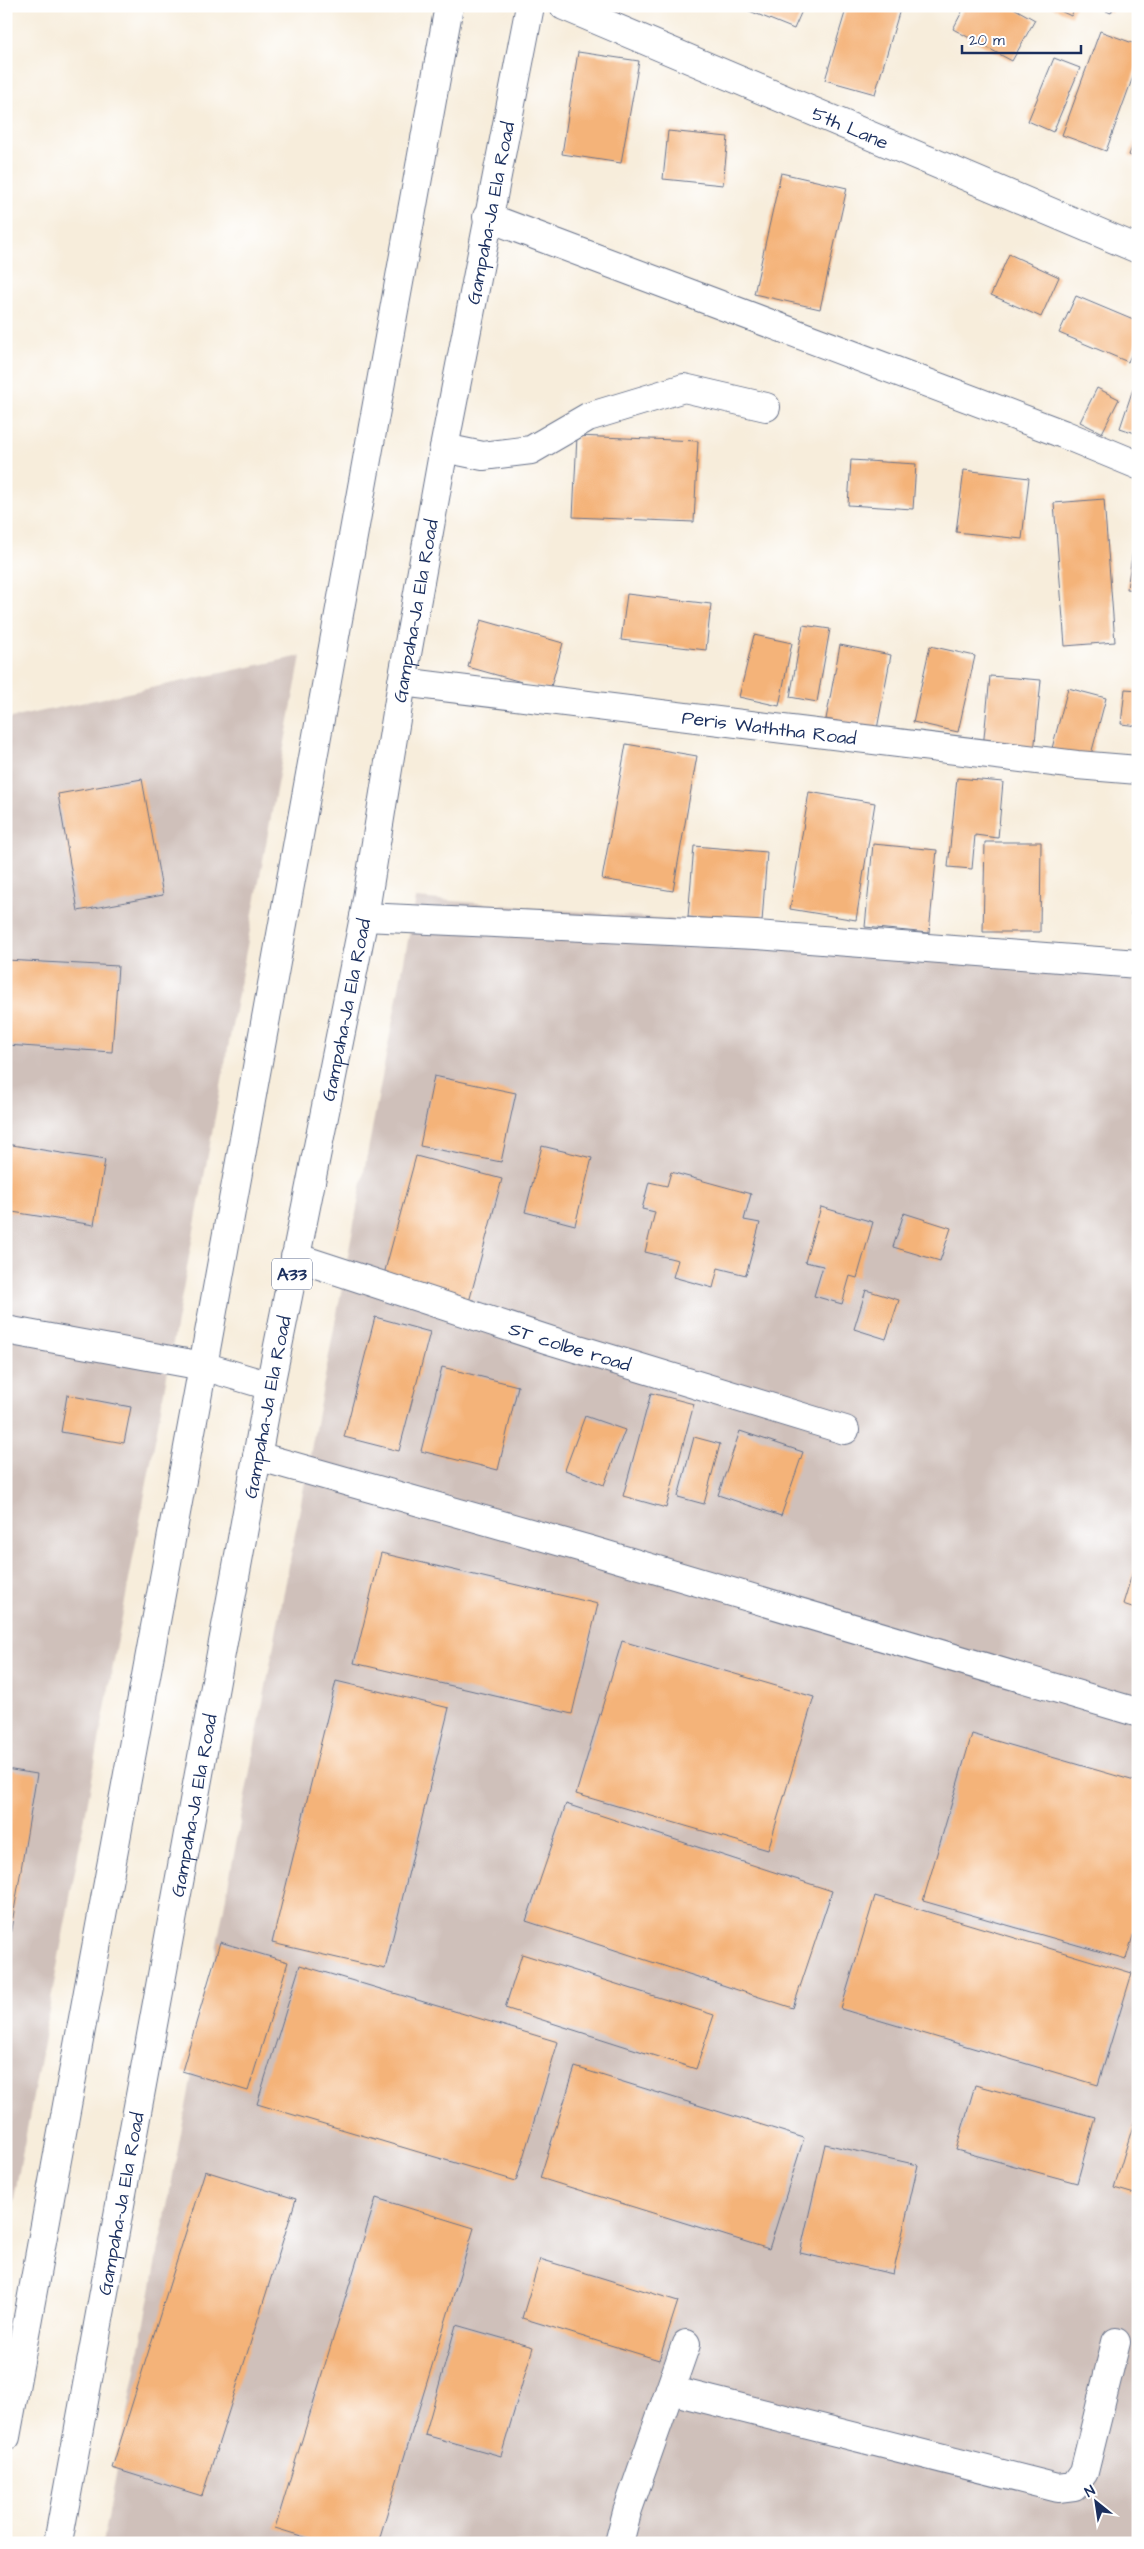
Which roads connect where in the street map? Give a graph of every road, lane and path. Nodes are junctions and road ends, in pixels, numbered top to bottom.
1 (449, 6) edge
2 (530, 6) edge
3 (564, 6) edge
4 (487, 217) junction
5 (1138, 249) edge
6 (766, 407) dead end
7 (444, 448) junction
8 (1138, 465) edge
9 (402, 682) junction
10 (1138, 770) edge
11 (364, 917) junction
12 (1138, 964) edge
13 (295, 1257) junction
14 (6, 1330) edge
15 (203, 1366) junction
16 (270, 1386) junction
17 (846, 1430) dead end
18 (257, 1456) junction
19 (1136, 1712) dead end
20 (1116, 2342) dead end
21 (686, 2344) dead end
22 (670, 2390) junction
23 (6, 2437) edge
24 (58, 2543) edge
25 (619, 2543) edge

1 - 15 main road
2 - 4 main road, Gampaha-Ja Ela Road / A33
3 - 5 main road, 5th Lane
4 - 7 main road, Gampaha-Ja Ela Road / A33
4 - 8 main road
6 - 7 main road
7 - 9 main road, Gampaha-Ja Ela Road / A33
9 - 10 main road, Peris Waththa Road
9 - 11 main road, Gampaha-Ja Ela Road / A33
11 - 12 main road
11 - 13 main road, Gampaha-Ja Ela Road / A33
13 - 16 main road, Gampaha-Ja Ela Road / A33
13 - 17 main road, ST colbe road
14 - 15 main road
15 - 16 main road
15 - 23 main road
16 - 18 main road, Gampaha-Ja Ela Road / A33
18 - 19 main road
18 - 24 main road, Gampaha-Ja Ela Road / A33
20 - 22 main road
21 - 22 main road
22 - 25 main road

